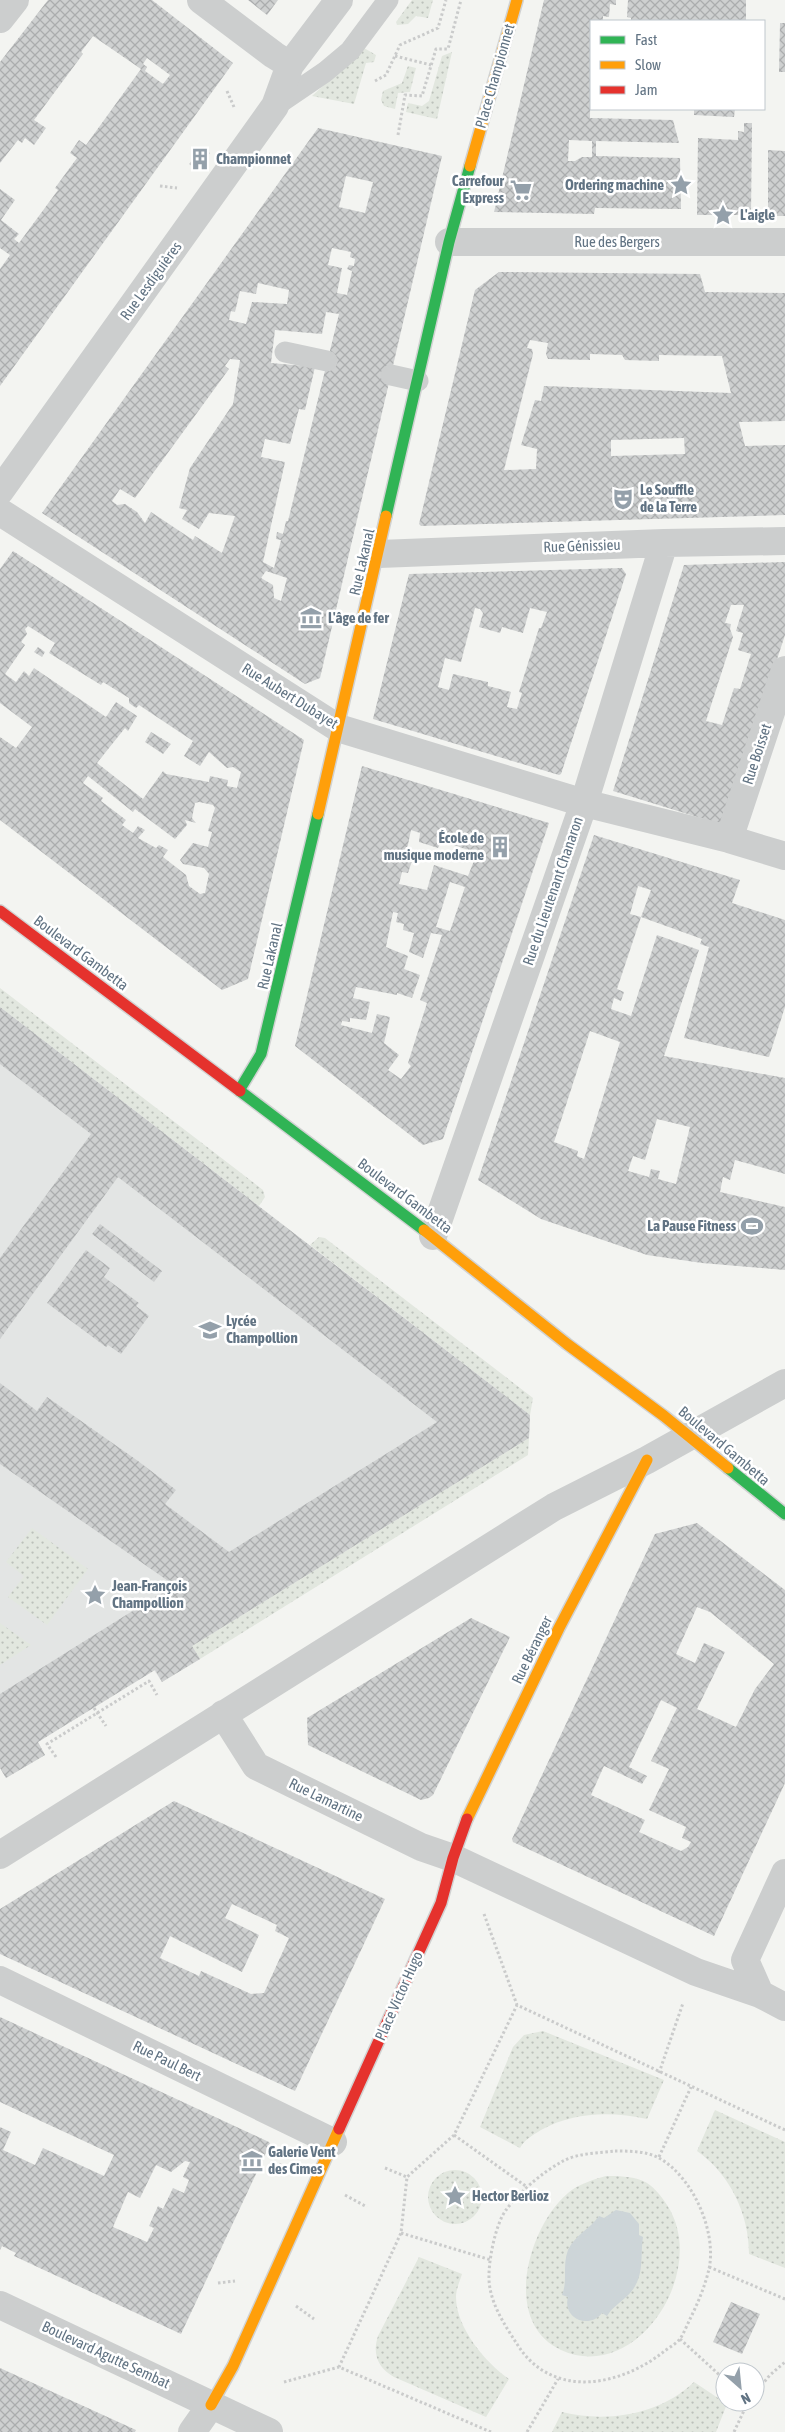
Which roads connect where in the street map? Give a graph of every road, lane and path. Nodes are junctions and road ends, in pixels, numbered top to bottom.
1 (15, 0) edge
2 (201, 0) edge
3 (339, 0) edge
4 (388, 0) edge
5 (446, 0) edge
6 (461, 0) edge
7 (517, 0) edge
8 (0, 19) edge
9 (395, 56) junction
10 (290, 65) junction
11 (431, 65) junction
12 (375, 81) dead end
13 (227, 91) dead end
14 (275, 106) junction
15 (234, 109) dead end
16 (398, 135) dead end
17 (473, 152) joint
18 (449, 242) junction
19 (785, 242) edge
20 (285, 352) dead end
21 (328, 362) dead end
22 (390, 375) dead end
23 (418, 381) junction
24 (0, 491) edge
25 (0, 512) edge
26 (785, 542) edge
27 (664, 543) junction
28 (379, 554) junction
29 (785, 670) edge
30 (338, 728) junction
31 (584, 803) junction
32 (729, 839) junction
33 (785, 856) edge
34 (0, 911) edge
35 (240, 1090) junction
36 (432, 1236) junction
37 (785, 1383) edge
38 (687, 1436) junction
39 (647, 1460) junction
40 (785, 1514) edge
41 (156, 1694) dead end
42 (94, 1708) dead end
43 (97, 1713) junction
44 (223, 1714) junction
45 (106, 1726) dead end
46 (56, 1757) dead end
47 (0, 1855) edge
48 (453, 1858) junction
49 (785, 1873) edge
50 (484, 1914) dead end
51 (0, 1980) edge
52 (760, 1994) junction
53 (685, 1998) dead end
54 (516, 2005) junction
55 (785, 2006) edge
56 (659, 2073) junction
57 (690, 2088) junction
58 (785, 2130) edge
59 (454, 2135) junction
60 (333, 2142) junction
61 (659, 2158) junction
62 (385, 2168) dead end
63 (407, 2177) junction
64 (527, 2187) junction
65 (338, 2191) dead end
66 (367, 2206) dead end
67 (401, 2233) junction
68 (491, 2260) junction
69 (710, 2267) junction
70 (785, 2299) edge
71 (0, 2305) edge
72 (680, 2339) junction
73 (785, 2362) edge
74 (339, 2367) junction
75 (715, 2371) edge
76 (558, 2379) junction
77 (765, 2381) edge
78 (284, 2382) dead end
79 (211, 2405) junction
80 (743, 2412) edge
81 (192, 2432) edge
82 (268, 2432) edge
83 (491, 2432) edge
84 (528, 2432) edge
85 (734, 2432) edge

1 - 8 street
2 - 10 street
3 - 10 street
4 - 14 lane
5 - 9 path
6 - 11 path
7 - 17 street, Place Championnet
9 - 11 path
9 - 12 path
10 - 14 street, Rue Lesdiguières
11 - 16 path
13 - 15 path
14 - 24 street, Rue Lesdiguières
17 - 18 street, Rue Lakanal
18 - 19 street, Rue des Bergers
18 - 23 street, Rue Lakanal
20 - 21 lane
22 - 23 lane
23 - 28 street, Rue Lakanal
25 - 30 street, Rue Aubert Dubayet
26 - 27 street, Rue Génissieu
27 - 28 street, Rue Génissieu
27 - 31 street, Rue du Lieutenant Chanaron
28 - 30 street, Rue Lakanal
29 - 32 street, Rue Boisset
30 - 31 street, Rue Aubert Dubayet
30 - 35 street, Rue Lakanal
31 - 32 street, Rue Aubert Dubayet
31 - 36 street, Rue du Lieutenant Chanaron
32 - 33 street, Rue Aubert Dubayet
34 - 35 street, Boulevard Gambetta
35 - 36 street, Boulevard Gambetta
36 - 38 street, Boulevard Gambetta
37 - 38 street
38 - 39 street
38 - 40 street, Boulevard Gambetta
39 - 44 street
39 - 48 street, Rue Béranger
41 - 43 path
42 - 43 path
43 - 45 path
43 - 46 path
44 - 47 street
44 - 48 street, Rue Lamartine
48 - 52 street
48 - 60 street, Place Victor Hugo
49 - 52 street
50 - 54 path
51 - 60 street, Rue Paul Bert
52 - 55 street
53 - 56 path
54 - 56 path
54 - 59 path
56 - 57 path
57 - 58 path
57 - 61 path
59 - 63 path
59 - 64 path
60 - 79 street, Place Victor Hugo
61 - 64 path
61 - 69 path
62 - 63 path
63 - 67 path
64 - 68 path
65 - 66 path
67 - 68 path
67 - 74 path
68 - 76 path
69 - 70 path
69 - 72 path
71 - 79 street, Boulevard Agutte Sembat
72 - 75 path
72 - 76 path
73 - 77 path
74 - 78 path
74 - 83 path
76 - 84 path
79 - 81 street
79 - 82 street
80 - 85 path

